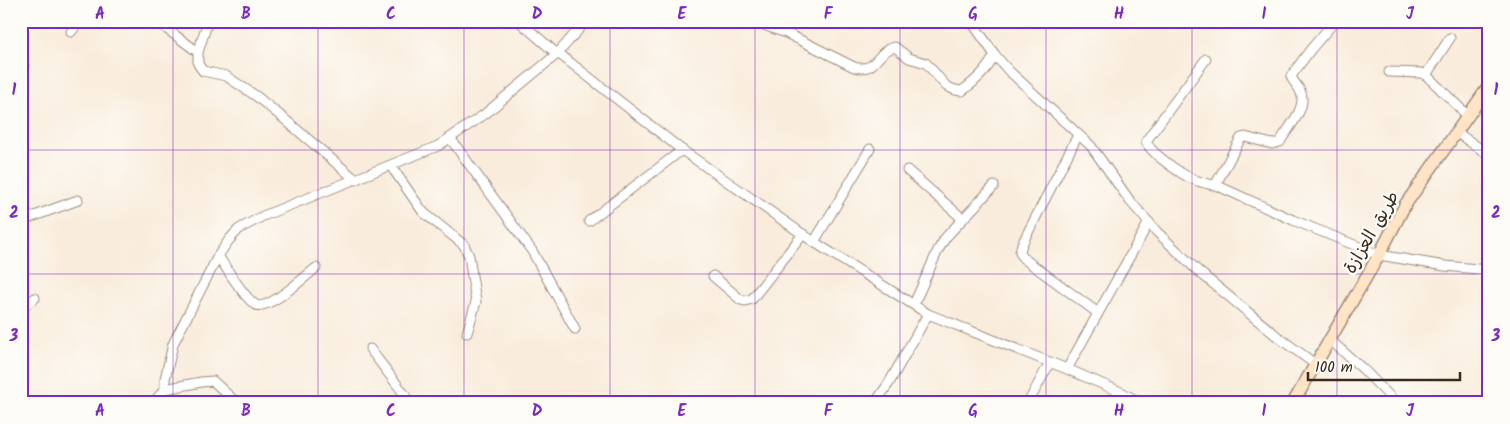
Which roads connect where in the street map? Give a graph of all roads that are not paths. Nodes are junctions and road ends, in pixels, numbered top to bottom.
1 (79, 21) edge
2 (156, 21) edge
3 (208, 21) edge
4 (519, 21) edge
5 (586, 21) edge
6 (753, 21) edge
7 (971, 21) edge
8 (1334, 21) edge
9 (1485, 21) edge
10 (1489, 25) edge
11 (71, 32) dead end
12 (1450, 38) dead end
13 (198, 52) junction
14 (557, 53) junction
15 (995, 55) junction
16 (1206, 59) dead end
17 (1389, 72) dead end
18 (1426, 75) junction
19 (1489, 86) edge
20 (1468, 116) junction
21 (1456, 132) junction
22 (1078, 135) junction
23 (450, 138) junction
24 (870, 149) dead end
25 (682, 150) junction
26 (1489, 155) edge
27 (391, 166) junction
28 (907, 170) dead end
29 (356, 180) junction
30 (994, 186) dead end
31 (1218, 186) junction
32 (78, 200) dead end
33 (963, 219) junction
34 (21, 221) edge
35 (589, 221) dead end
36 (1149, 222) junction
37 (803, 234) junction
38 (814, 242) junction
39 (1379, 255) junction
40 (218, 256) junction
41 (316, 268) dead end
42 (1489, 270) edge
43 (713, 276) dead end
44 (36, 298) dead end
45 (914, 304) junction
46 (21, 309) edge
47 (1098, 313) junction
48 (928, 314) junction
49 (575, 329) dead end
50 (467, 333) dead end
51 (1329, 339) junction
52 (370, 349) dead end
53 (1050, 362) junction
54 (1315, 364) junction
55 (1067, 369) junction
56 (165, 389) junction
57 (152, 403) edge
58 (237, 403) edge
59 (401, 403) edge
60 (875, 403) edge
61 (1028, 403) edge
62 (1141, 403) edge
63 (1293, 403) edge
64 (1396, 403) edge

1 - 11 street
2 - 13 street
3 - 13 street
4 - 14 street
5 - 14 street
6 - 15 street
7 - 15 street
8 - 31 street
9 - 10 street
12 - 18 street
13 - 29 street
14 - 23 street
14 - 25 street
15 - 22 street
16 - 31 street
17 - 18 street
18 - 20 street
19 - 20 street, طريق العزازة
20 - 21 street, طريق العزازة
21 - 26 street
21 - 39 street, طريق العزازة
22 - 36 street
22 - 47 street
23 - 27 street
23 - 49 street
24 - 38 street
25 - 35 street
25 - 37 street
27 - 29 street
27 - 50 street
28 - 33 street
29 - 40 street
30 - 33 street
31 - 39 street
32 - 34 street
33 - 45 street
36 - 47 street
36 - 54 street
37 - 38 street
37 - 43 street
38 - 45 street
39 - 42 street
39 - 51 street, طريق العزازة
40 - 41 street
40 - 56 street
44 - 46 street
45 - 48 street
47 - 55 street
48 - 53 street
48 - 60 street
51 - 54 street, طريق العزازة
51 - 64 street
52 - 59 street
53 - 55 street
53 - 61 street
54 - 63 street, طريق العزازة
55 - 62 street
56 - 57 street
56 - 58 street

